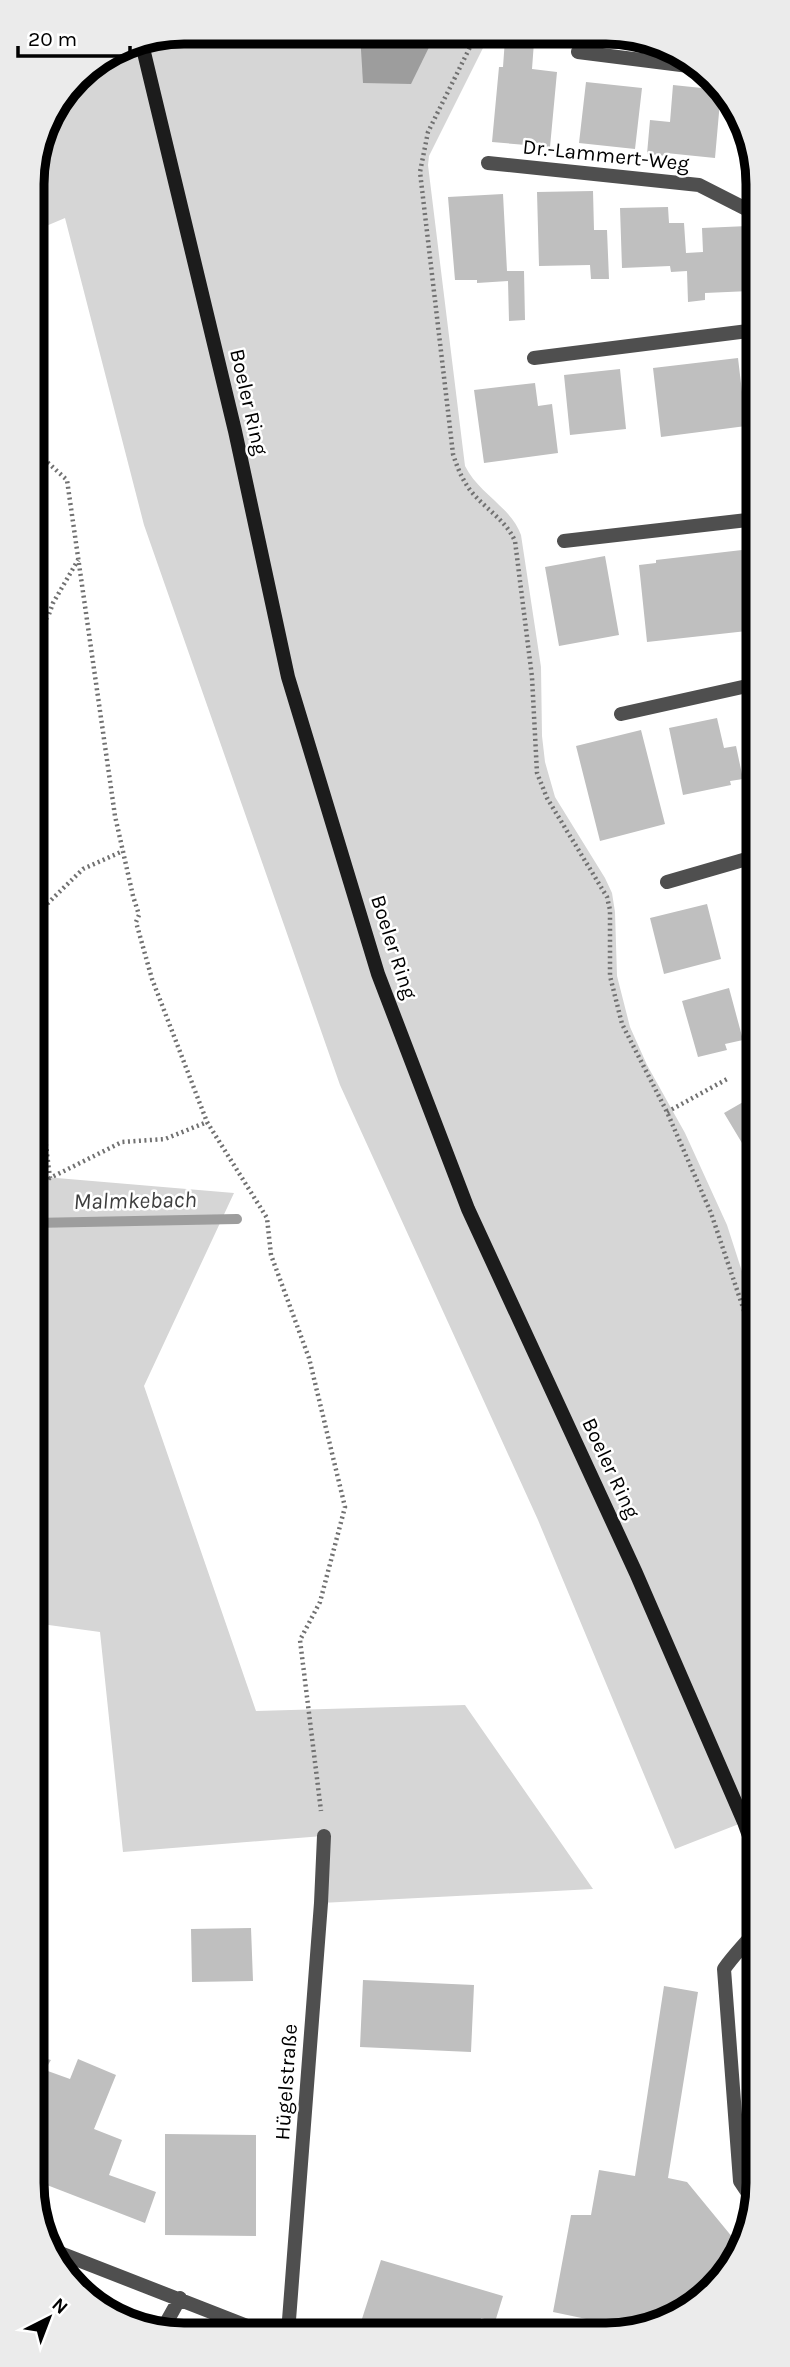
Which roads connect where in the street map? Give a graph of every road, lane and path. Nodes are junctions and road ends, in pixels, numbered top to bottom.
1 (472, 44) edge
2 (143, 50) edge
3 (578, 52) dead end
4 (679, 65) edge
5 (488, 163) dead end
6 (746, 209) edge
7 (746, 331) edge
8 (534, 358) dead end
9 (44, 461) edge
10 (746, 520) edge
11 (564, 541) dead end
12 (79, 559) junction
13 (44, 620) edge
14 (746, 686) edge
15 (621, 714) dead end
16 (123, 851) junction
17 (746, 859) edge
18 (667, 882) dead end
19 (44, 928) edge
20 (746, 1068) edge
21 (667, 1112) junction
22 (207, 1122) junction
23 (44, 1129) edge
24 (746, 1316) edge
25 (744, 1822) junction
26 (746, 1824) edge
27 (746, 1828) edge
28 (324, 1836) joint
29 (746, 1943) edge
30 (746, 2190) edge
31 (63, 2254) edge
32 (180, 2298) junction
33 (167, 2322) edge
34 (241, 2323) edge
35 (289, 2323) edge

1 - 21 path
2 - 25 main road, Boeler Ring
3 - 4 street
5 - 6 street, Dr.-Lammert-Weg
7 - 8 street
9 - 12 path
10 - 11 street
12 - 13 path
12 - 16 path
14 - 15 street
16 - 19 path
16 - 22 path
17 - 18 street
20 - 21 path
21 - 24 path
22 - 23 path
22 - 28 path
25 - 26 main road, Boeler Ring
25 - 27 main road, Boeler Ring
28 - 35 street, Hügelstraße
29 - 30 street
31 - 32 street
32 - 33 street
32 - 34 street

